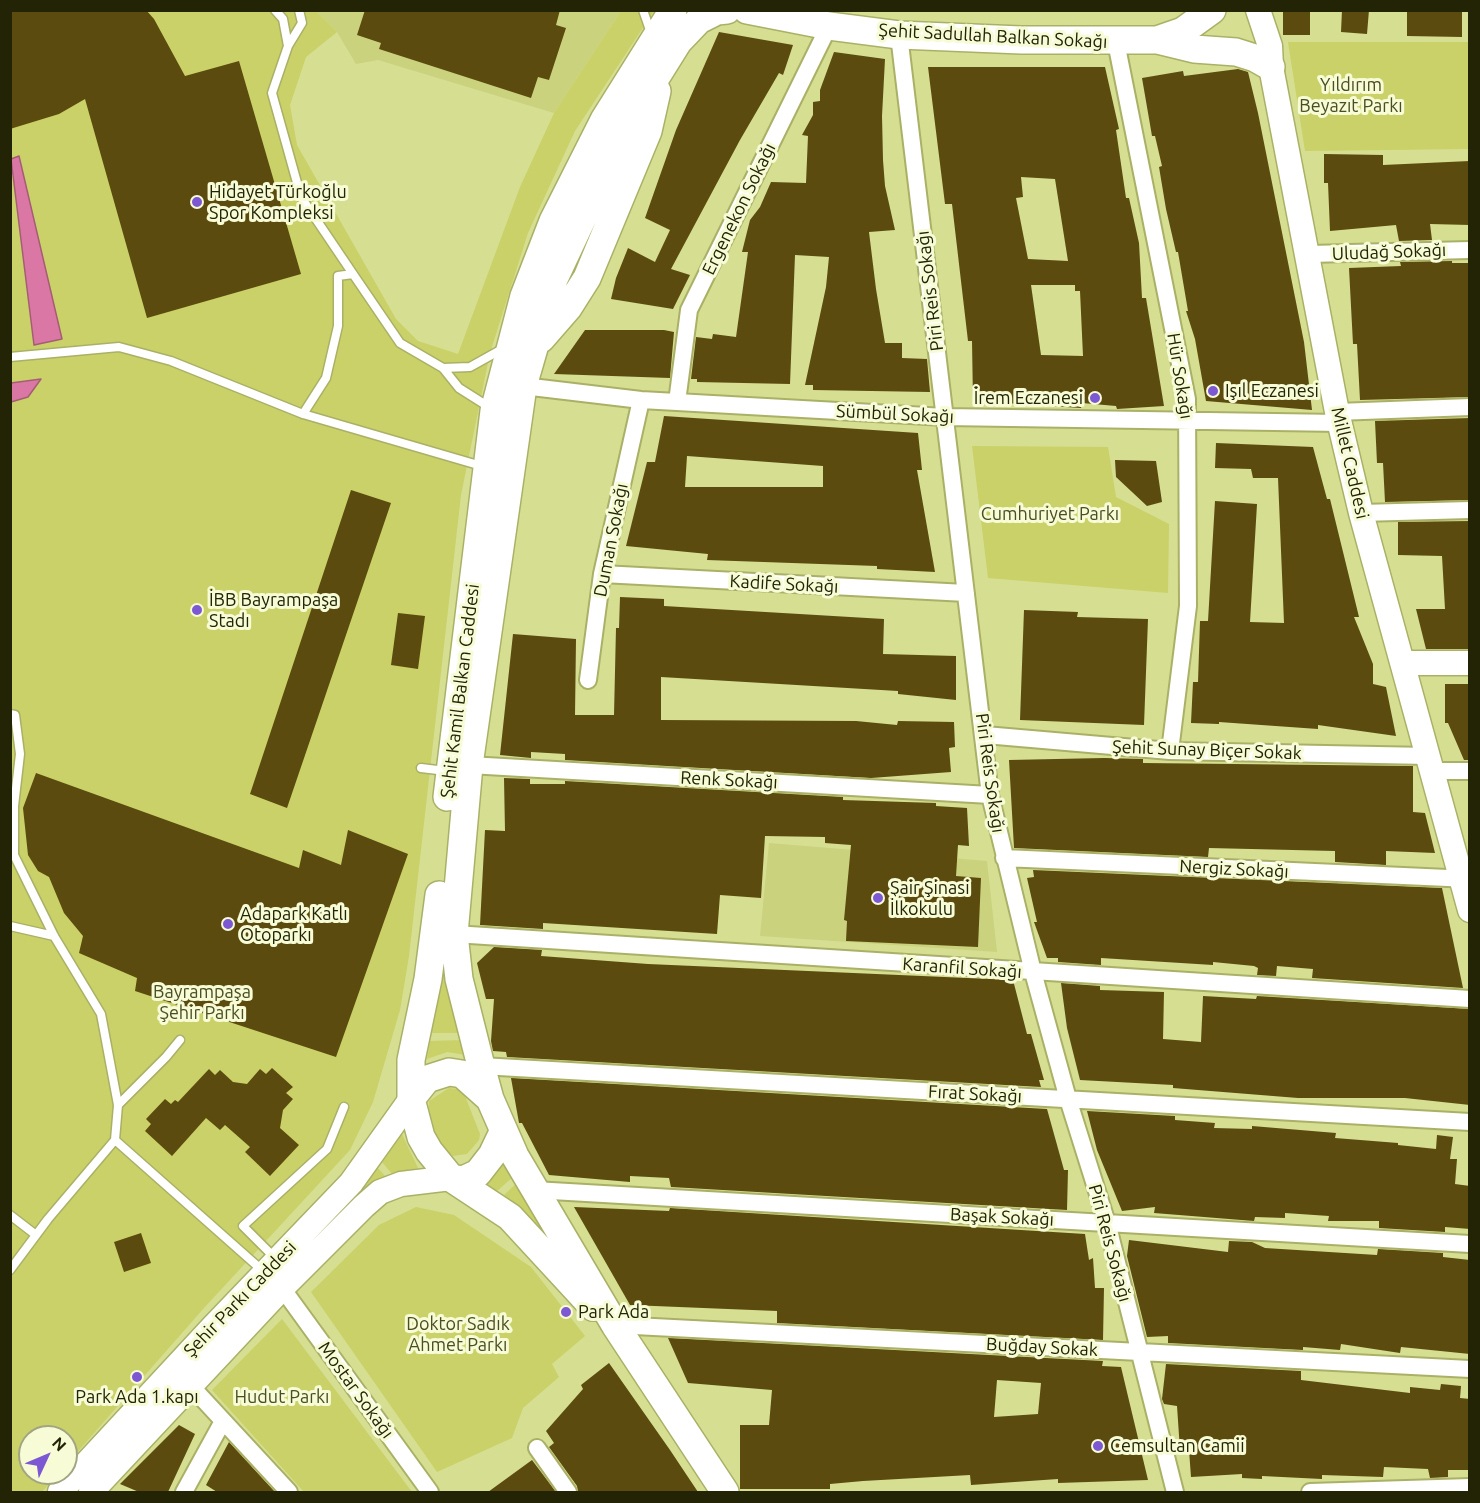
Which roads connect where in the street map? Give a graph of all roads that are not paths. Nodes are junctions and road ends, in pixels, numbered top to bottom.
1 (275, 10) edge
2 (299, 10) edge
3 (643, 10) edge
4 (673, 10) edge
5 (727, 10) edge
6 (747, 10) edge
7 (1212, 10) edge
8 (1258, 10) edge
9 (819, 18) edge
10 (899, 34) junction
11 (653, 39) junction
12 (1156, 40) junction
13 (1116, 42) junction
14 (288, 46) junction
15 (1271, 67) junction
16 (659, 72) junction
17 (593, 168) junction
18 (610, 226) junction
19 (1470, 250) edge
20 (1309, 254) junction
21 (353, 274) junction
22 (522, 346) junction
23 (10, 357) edge
24 (443, 368) junction
25 (523, 386) junction
26 (641, 400) junction
27 (677, 402) junction
28 (1470, 407) edge
29 (494, 411) junction
30 (303, 414) junction
31 (945, 417) junction
32 (1338, 417) junction
33 (1188, 422) junction
34 (487, 468) junction
35 (1470, 510) edge
36 (1361, 513) junction
37 (602, 574) junction
38 (966, 593) junction
39 (1404, 663) junction
40 (1470, 663) edge
41 (588, 680) dead end
42 (10, 714) edge
43 (985, 735) junction
44 (1170, 751) junction
45 (1431, 764) junction
46 (421, 768) dead end
47 (459, 769) junction
48 (1470, 771) edge
49 (990, 795) junction
50 (1004, 858) junction
51 (1466, 879) edge
52 (1470, 910) edge
53 (10, 926) edge
54 (454, 934) junction
55 (54, 936) junction
56 (1033, 972) junction
57 (1470, 999) edge
58 (180, 1040) dead end
59 (481, 1066) junction
60 (411, 1099) junction
61 (490, 1099) junction
62 (1068, 1099) junction
63 (118, 1105) junction
64 (344, 1107) dead end
65 (1470, 1122) edge
66 (503, 1132) junction
67 (115, 1140) junction
68 (451, 1178) junction
69 (534, 1190) junction
70 (10, 1215) edge
71 (1107, 1222) junction
72 (36, 1235) junction
73 (1470, 1244) edge
74 (10, 1270) edge
75 (275, 1274) junction
76 (615, 1324) junction
77 (1139, 1353) junction
78 (1470, 1369) edge
79 (190, 1385) junction
80 (223, 1421) junction
81 (537, 1448) dead end
82 (1470, 1487) edge
83 (60, 1492) edge
84 (91, 1492) edge
85 (184, 1492) edge
86 (290, 1492) edge
87 (430, 1492) edge
88 (568, 1492) edge
89 (725, 1492) edge
90 (1175, 1492) edge
91 (1310, 1492) edge

1 - 14 lane
2 - 14 lane
3 - 11 lane
4 - 11 main road, Şehit Kamil Balkan Caddesi
5 - 16 main road, Şehit Kamil Balkan Caddesi
6 - 9 main road
7 - 12 main road, Şehit Sadullah Balkan Sokağı
8 - 15 main road, Millet Caddesi
9 - 10 main road, Şehit Sadullah Balkan Sokağı
9 - 27 street, Ergenekon Sokağı
10 - 13 main road, Şehit Sadullah Balkan Sokağı
10 - 31 street, Piri Reis Sokağı
11 - 17 main road, Şehit Kamil Balkan Caddesi
12 - 13 main road, Şehit Sadullah Balkan Sokağı
12 - 15 main road, Şehit Sadullah Balkan Sokağı
13 - 33 street, Hür Sokağı
14 - 21 lane
15 - 20 main road, Millet Caddesi
16 - 17 main road, Şehit Kamil Balkan Caddesi
16 - 18 main road
17 - 18 main road
17 - 22 main road, Şehit Kamil Balkan Caddesi
18 - 22 main road
19 - 20 street, Uludağ Sokağı
20 - 32 main road, Millet Caddesi
21 - 24 lane
21 - 30 lane
22 - 24 lane
22 - 25 main road, Şehit Kamil Balkan Caddesi
22 - 29 main road, Şehit Kamil Balkan Caddesi
23 - 30 lane
24 - 29 lane
25 - 26 street, Sümbül Sokağı
25 - 47 main road, Şehit Kamil Balkan Caddesi
26 - 27 street, Sümbül Sokağı
26 - 37 street, Duman Sokağı
27 - 31 street, Sümbül Sokağı
28 - 32 street, Sümbül Sokağı
29 - 34 main road, Şehit Kamil Balkan Caddesi
30 - 34 lane
31 - 33 street, Sümbül Sokağı
31 - 38 street, Piri Reis Sokağı
32 - 33 street, Sümbül Sokağı
32 - 36 main road, Millet Caddesi
33 - 44 street, Hür Sokağı
34 - 47 main road, Şehit Kamil Balkan Caddesi
35 - 36 street
36 - 39 main road, Millet Caddesi
37 - 38 street, Kadife Sokağı
37 - 41 street, Duman Sokağı
38 - 43 street, Piri Reis Sokağı
39 - 40 main road
39 - 45 main road, Millet Caddesi
42 - 55 lane
43 - 44 street, Şehit Sunay Biçer Sokak
43 - 49 street, Piri Reis Sokağı
44 - 45 street, Şehit Sunay Biçer Sokak
45 - 48 street, Şehit Sunay Biçer Sokak
45 - 51 main road, Millet Caddesi
46 - 47 lane
47 - 49 street, Renk Sokağı
47 - 54 main road, Şehit Kamil Balkan Caddesi
47 - 60 main road, Şehit Kamil Balkan Caddesi
49 - 50 street, Piri Reis Sokağı
50 - 51 street, Nergiz Sokağı
50 - 56 street, Piri Reis Sokağı
51 - 52 main road, Millet Caddesi
53 - 55 lane
54 - 56 street, Karanfil Sokağı
54 - 59 main road, Şehit Kamil Balkan Caddesi
55 - 63 lane
56 - 57 street, Karanfil Sokağı
56 - 62 street, Piri Reis Sokağı
58 - 63 lane
59 - 61 main road, Şehit Kamil Balkan Caddesi
59 - 62 street, Fırat Sokağı
60 - 61 main road
60 - 68 main road, Şehit Kamil Balkan Caddesi
60 - 75 main road, Şehir Parkı Caddesi
61 - 66 main road, Şehit Kamil Balkan Caddesi
62 - 65 street, Fırat Sokağı
62 - 71 street, Piri Reis Sokağı
63 - 67 lane
64 - 75 lane
66 - 68 main road
66 - 69 main road, Şehit Kamil Balkan Caddesi
67 - 72 lane
67 - 75 lane
68 - 75 main road, Şehir Parkı Caddesi
68 - 76 main road, Şehit Kamil Balkan Caddesi
69 - 71 street, Başak Sokağı
69 - 76 main road, Şehit Kamil Balkan Caddesi
70 - 72 lane
71 - 73 street, Başak Sokağı
71 - 77 street, Piri Reis Sokağı
72 - 74 lane
75 - 79 main road, Şehir Parkı Caddesi
75 - 83 main road, Şehir Parkı Caddesi
75 - 87 street, Mostar Sokağı
76 - 77 street, Buğday Sokak
76 - 89 main road, Şehit Kamil Balkan Caddesi
77 - 78 street, Buğday Sokak
77 - 90 street, Piri Reis Sokağı
79 - 80 street
79 - 84 main road, Şehir Parkı Caddesi
80 - 85 street
80 - 86 street
81 - 88 street
82 - 91 street

